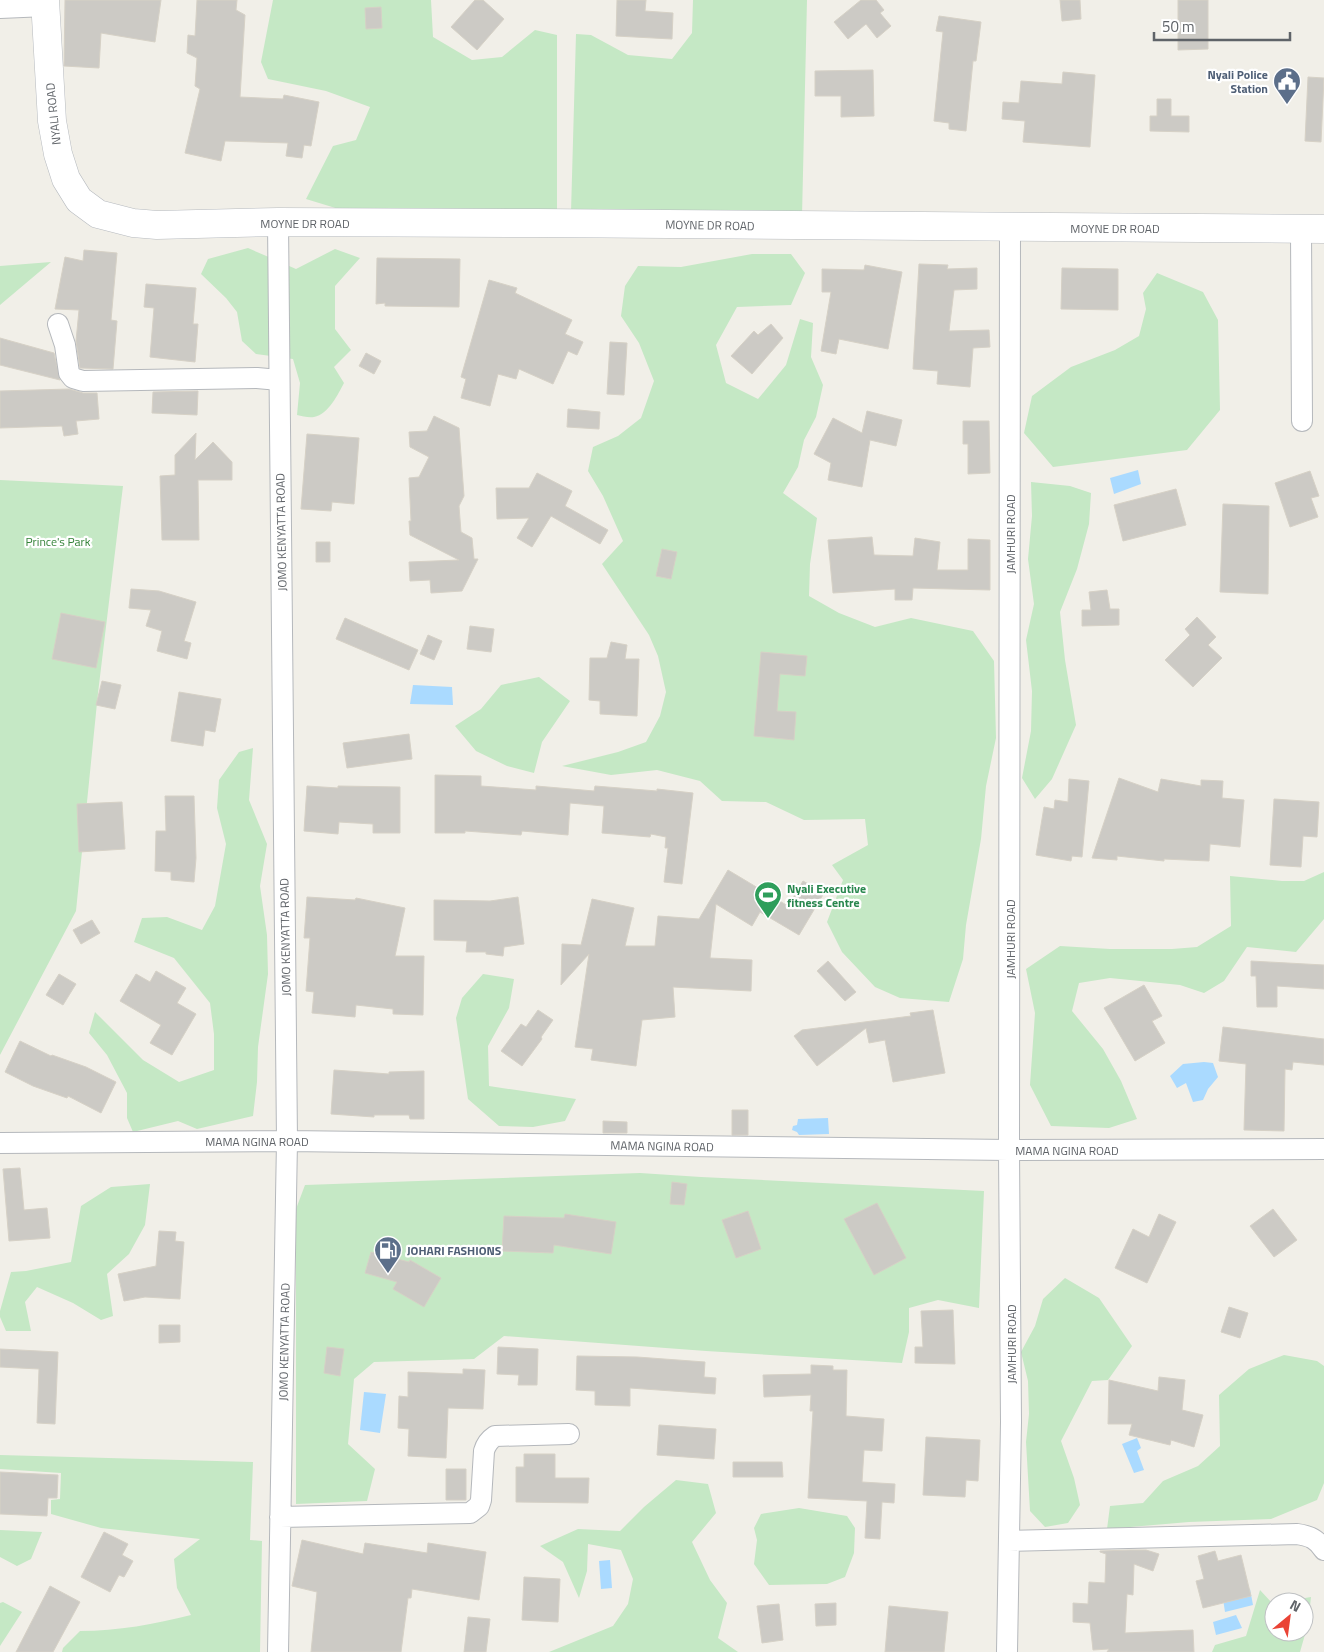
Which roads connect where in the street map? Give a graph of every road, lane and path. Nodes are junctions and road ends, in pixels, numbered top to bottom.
1 (46, 3) edge
2 (0, 8) edge
3 (98, 214) joint
4 (278, 222) junction
5 (1010, 227) junction
6 (1313, 229) edge
7 (58, 324) dead end
8 (279, 380) junction
9 (1302, 421) dead end
10 (287, 1141) junction
11 (0, 1143) edge
12 (1324, 1149) edge
13 (1009, 1150) junction
14 (569, 1434) dead end
15 (280, 1517) junction
16 (1009, 1541) junction
17 (1324, 1550) edge
18 (278, 1652) edge
19 (1007, 1652) edge

1 - 2 street
1 - 3 main road, NYALI ROAD
3 - 4 main road, MOYNE DR ROAD
4 - 5 main road, MOYNE DR ROAD
4 - 8 street, JOMO KENYATTA ROAD
5 - 6 main road, MOYNE DR ROAD
5 - 13 street, JAMHURI ROAD
6 - 9 street
7 - 8 street
8 - 10 street, JOMO KENYATTA ROAD
10 - 11 street, MAMA NGINA ROAD
10 - 13 street, MAMA NGINA ROAD
10 - 15 street, JOMO KENYATTA ROAD
12 - 13 street, MAMA NGINA ROAD
13 - 16 street, JAMHURI ROAD
14 - 15 street
15 - 18 street, JOMO KENYATTA ROAD
16 - 17 street
16 - 19 street, JAMHURI ROAD

